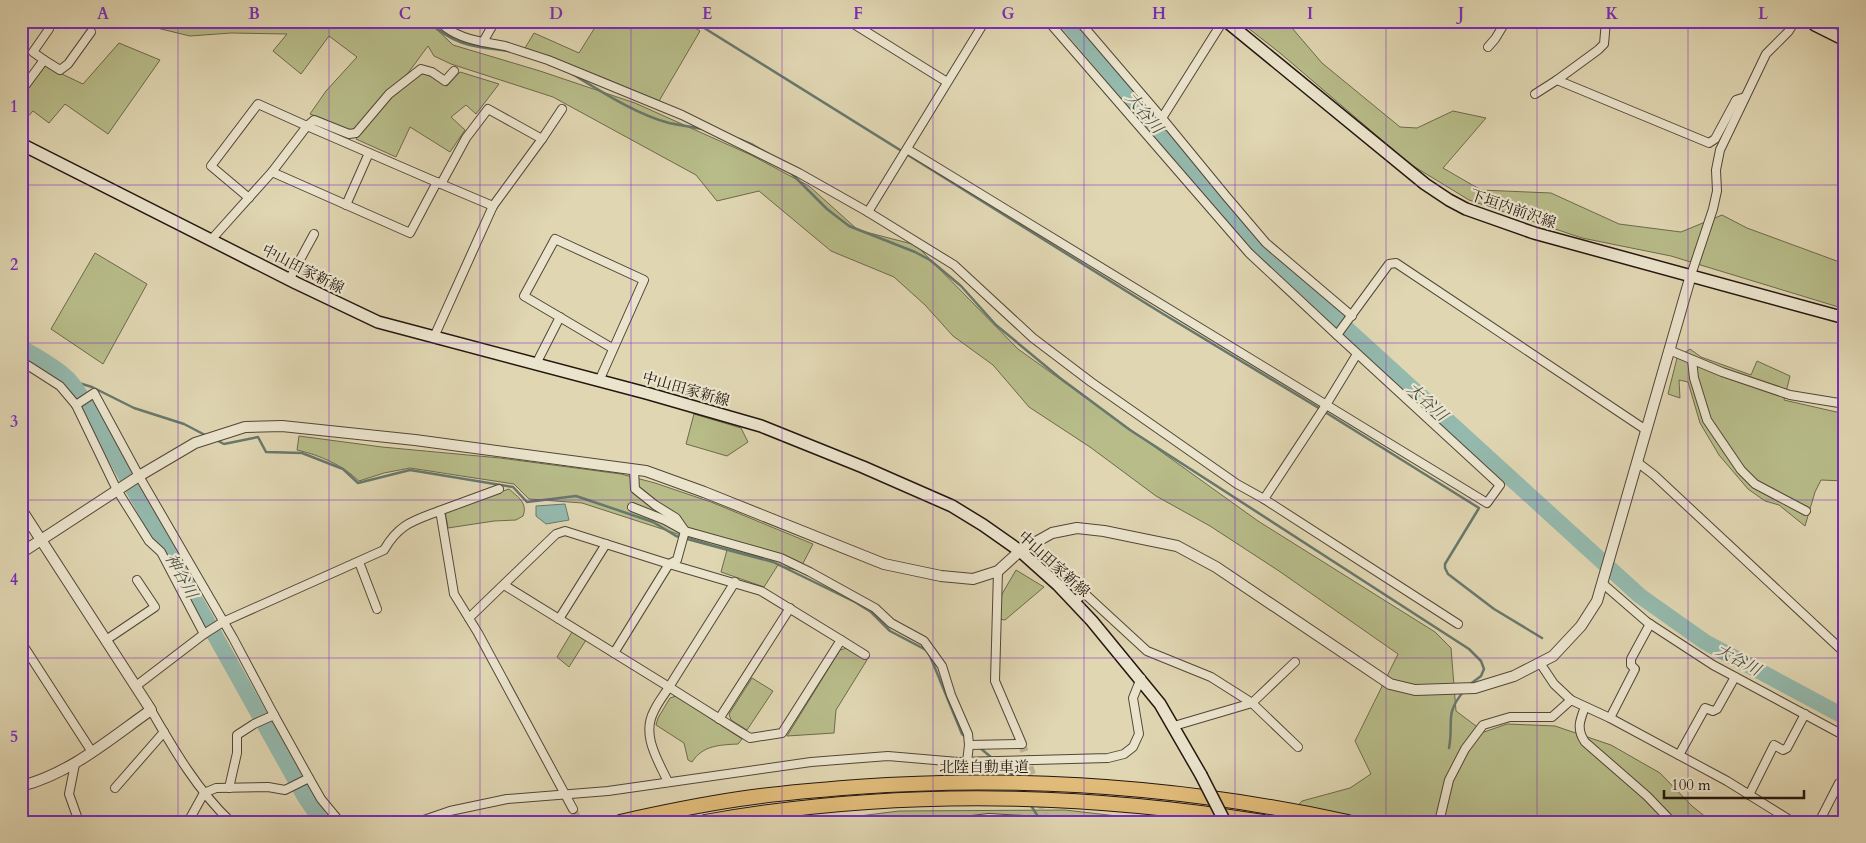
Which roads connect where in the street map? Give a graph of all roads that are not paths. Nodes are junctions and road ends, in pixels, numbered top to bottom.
1 (439, 21) edge
2 (495, 21) edge
3 (849, 21) edge
4 (985, 21) edge
5 (1048, 21) edge
6 (1079, 21) edge
7 (1224, 21) edge
8 (1506, 21) edge
9 (1606, 21) edge
10 (1795, 21) edge
11 (1814, 22) edge
12 (49, 29) dead end
13 (91, 32) dead end
14 (1845, 40) edge
15 (483, 42) junction
16 (1488, 47) dead end
17 (44, 60) junction
18 (454, 71) dead end
19 (1557, 80) junction
20 (948, 82) junction
21 (21, 91) edge
22 (1536, 94) dead end
23 (1745, 97) junction
24 (562, 110) dead end
25 (1162, 118) junction
26 (307, 126) junction
27 (542, 139) junction
28 (21, 144) edge
29 (907, 149) junction
30 (369, 153) junction
31 (272, 172) junction
32 (439, 183) junction
33 (249, 198) junction
34 (346, 205) junction
35 (493, 206) junction
36 (868, 212) junction
37 (314, 234) dead end
38 (211, 240) junction
39 (1690, 275) junction
40 (289, 280) junction
41 (1352, 316) junction
42 (560, 317) junction
43 (1845, 318) edge
44 (1337, 335) junction
45 (434, 337) junction
46 (612, 348) junction
47 (1669, 350) junction
48 (1357, 354) junction
49 (1692, 360) junction
50 (21, 361) edge
51 (536, 364) junction
52 (599, 381) junction
53 (1845, 404) edge
54 (76, 405) junction
55 (1326, 405) junction
56 (1646, 430) junction
57 (1637, 462) junction
58 (634, 470) junction
59 (139, 476) junction
60 (119, 489) junction
61 (499, 489) dead end
62 (1264, 499) junction
63 (632, 507) dead end
64 (21, 509) edge
65 (439, 511) junction
66 (1806, 511) dead end
67 (685, 531) junction
68 (42, 540) junction
69 (606, 544) junction
70 (1020, 552) junction
71 (21, 553) edge
72 (359, 562) junction
73 (669, 564) junction
74 (998, 571) junction
75 (137, 580) dead end
76 (735, 582) junction
77 (1602, 583) junction
78 (504, 584) junction
79 (1074, 602) junction
80 (790, 608) junction
81 (377, 609) dead end
82 (469, 618) junction
83 (559, 619) junction
84 (223, 622) junction
85 (1458, 624) dead end
86 (1650, 624) junction
87 (204, 634) junction
88 (106, 640) junction
89 (842, 640) junction
90 (21, 642) edge
91 (614, 652) junction
92 (1845, 653) edge
93 (865, 655) dead end
94 (1295, 662) dead end
95 (1540, 663) junction
96 (1735, 677) junction
97 (1141, 678) junction
98 (136, 686) junction
99 (669, 687) junction
100 (1572, 700) junction
101 (1252, 703) junction
102 (1585, 707) junction
103 (152, 710) junction
104 (1805, 714) junction
105 (274, 715) junction
106 (1610, 718) junction
107 (719, 719) junction
108 (1174, 726) junction
109 (164, 732) junction
110 (1845, 736) edge
111 (969, 745) junction
112 (1298, 746) dead end
113 (92, 752) junction
114 (1679, 755) junction
115 (967, 762) junction
116 (75, 764) junction
117 (308, 779) junction
118 (668, 782) junction
119 (21, 786) edge
120 (1845, 786) edge
121 (116, 788) dead end
122 (228, 788) junction
123 (204, 793) junction
124 (1749, 794) junction
125 (567, 795) junction
126 (573, 809) tunnel mouth
127 (1440, 818) dead end
128 (79, 822) edge
129 (188, 822) edge
130 (231, 822) edge
131 (340, 822) edge
132 (418, 822) edge
133 (620, 822) edge
134 (705, 822) edge
135 (955, 822) edge
136 (1096, 822) edge
137 (1225, 822) edge
138 (1263, 822) edge
139 (1348, 822) edge
140 (1672, 822) edge
141 (1793, 822) edge
142 (1819, 822) edge

1 - 15 street
2 - 15 street
3 - 20 street
4 - 20 street
5 - 44 street
6 - 25 street
7 - 25 street
7 - 39 main road, 下垣内前沢線
8 - 16 street
9 - 19 street
10 - 23 street
11 - 14 main road
12 - 17 street
13 - 17 street
15 - 36 street
17 - 21 street
18 - 26 street
19 - 22 street
19 - 23 street
20 - 29 street
23 - 39 street
24 - 27 street
25 - 41 street
26 - 30 street
26 - 31 street
26 - 33 street
27 - 32 street
27 - 35 street
28 - 38 main road, 中山田家新線
29 - 36 street
29 - 55 street
30 - 32 street
30 - 34 street
31 - 33 street
31 - 34 street
32 - 34 street
32 - 35 street
33 - 38 street
35 - 45 street
36 - 62 street
37 - 40 street
38 - 40 main road, 中山田家新線
39 - 43 main road, 下垣内前沢線
39 - 47 street
40 - 45 main road, 中山田家新線
41 - 44 street
41 - 56 street
42 - 46 street
42 - 46 street
42 - 51 street
44 - 48 street
45 - 51 main road, 中山田家新線
46 - 52 street
47 - 49 street
47 - 56 street
48 - 55 street
48 - 55 street
49 - 53 street
49 - 66 street
50 - 54 street
51 - 52 main road, 中山田家新線
52 - 70 main road, 中山田家新線
54 - 59 street
54 - 60 street
55 - 62 street
56 - 57 street
57 - 77 street
57 - 92 street
58 - 59 street
58 - 67 street
58 - 74 street
59 - 60 street
59 - 84 street
60 - 68 street
60 - 87 street
61 - 65 street
62 - 85 street
63 - 67 street
64 - 68 street
65 - 72 street
65 - 82 street
67 - 73 street
67 - 111 street
68 - 71 street
68 - 88 street
69 - 73 street
69 - 78 street
69 - 83 street
70 - 74 street
70 - 79 main road, 中山田家新線
70 - 95 street
72 - 81 street
72 - 84 street
73 - 76 street
73 - 91 street
74 - 111 street
75 - 88 street
76 - 80 street
76 - 99 street
77 - 86 street
77 - 95 street
78 - 82 street
78 - 83 street
79 - 97 main road, 中山田家新線
79 - 101 street
80 - 89 street
80 - 107 street
82 - 125 street
83 - 91 street
84 - 87 street
84 - 105 street
86 - 96 street
86 - 106 street
87 - 98 street
88 - 98 street
89 - 93 street
89 - 107 street
90 - 113 street
91 - 99 street
94 - 101 street
95 - 100 street
96 - 104 street
96 - 114 street
97 - 108 main road, 中山田家新線
97 - 115 street
98 - 103 street
99 - 107 street
99 - 118 street
100 - 102 street
100 - 127 street
101 - 108 street
101 - 112 street
102 - 106 street
102 - 140 street
103 - 109 street
103 - 113 street
104 - 110 street
104 - 124 street
105 - 117 street
105 - 122 street
106 - 114 street
108 - 137 main road, 中山田家新線, bridge
109 - 121 street
109 - 123 street
111 - 115 street
113 - 116 street
114 - 124 street
115 - 118 street
116 - 119 street
116 - 128 street
117 - 122 street
117 - 131 street
118 - 125 street
120 - 142 street
122 - 123 street
123 - 129 street
123 - 130 street
124 - 141 street
125 - 126 street
125 - 132 street
133 - 139 highway, 北陸自動車道
134 - 138 highway, 北陸自動車道
135 - 136 street

